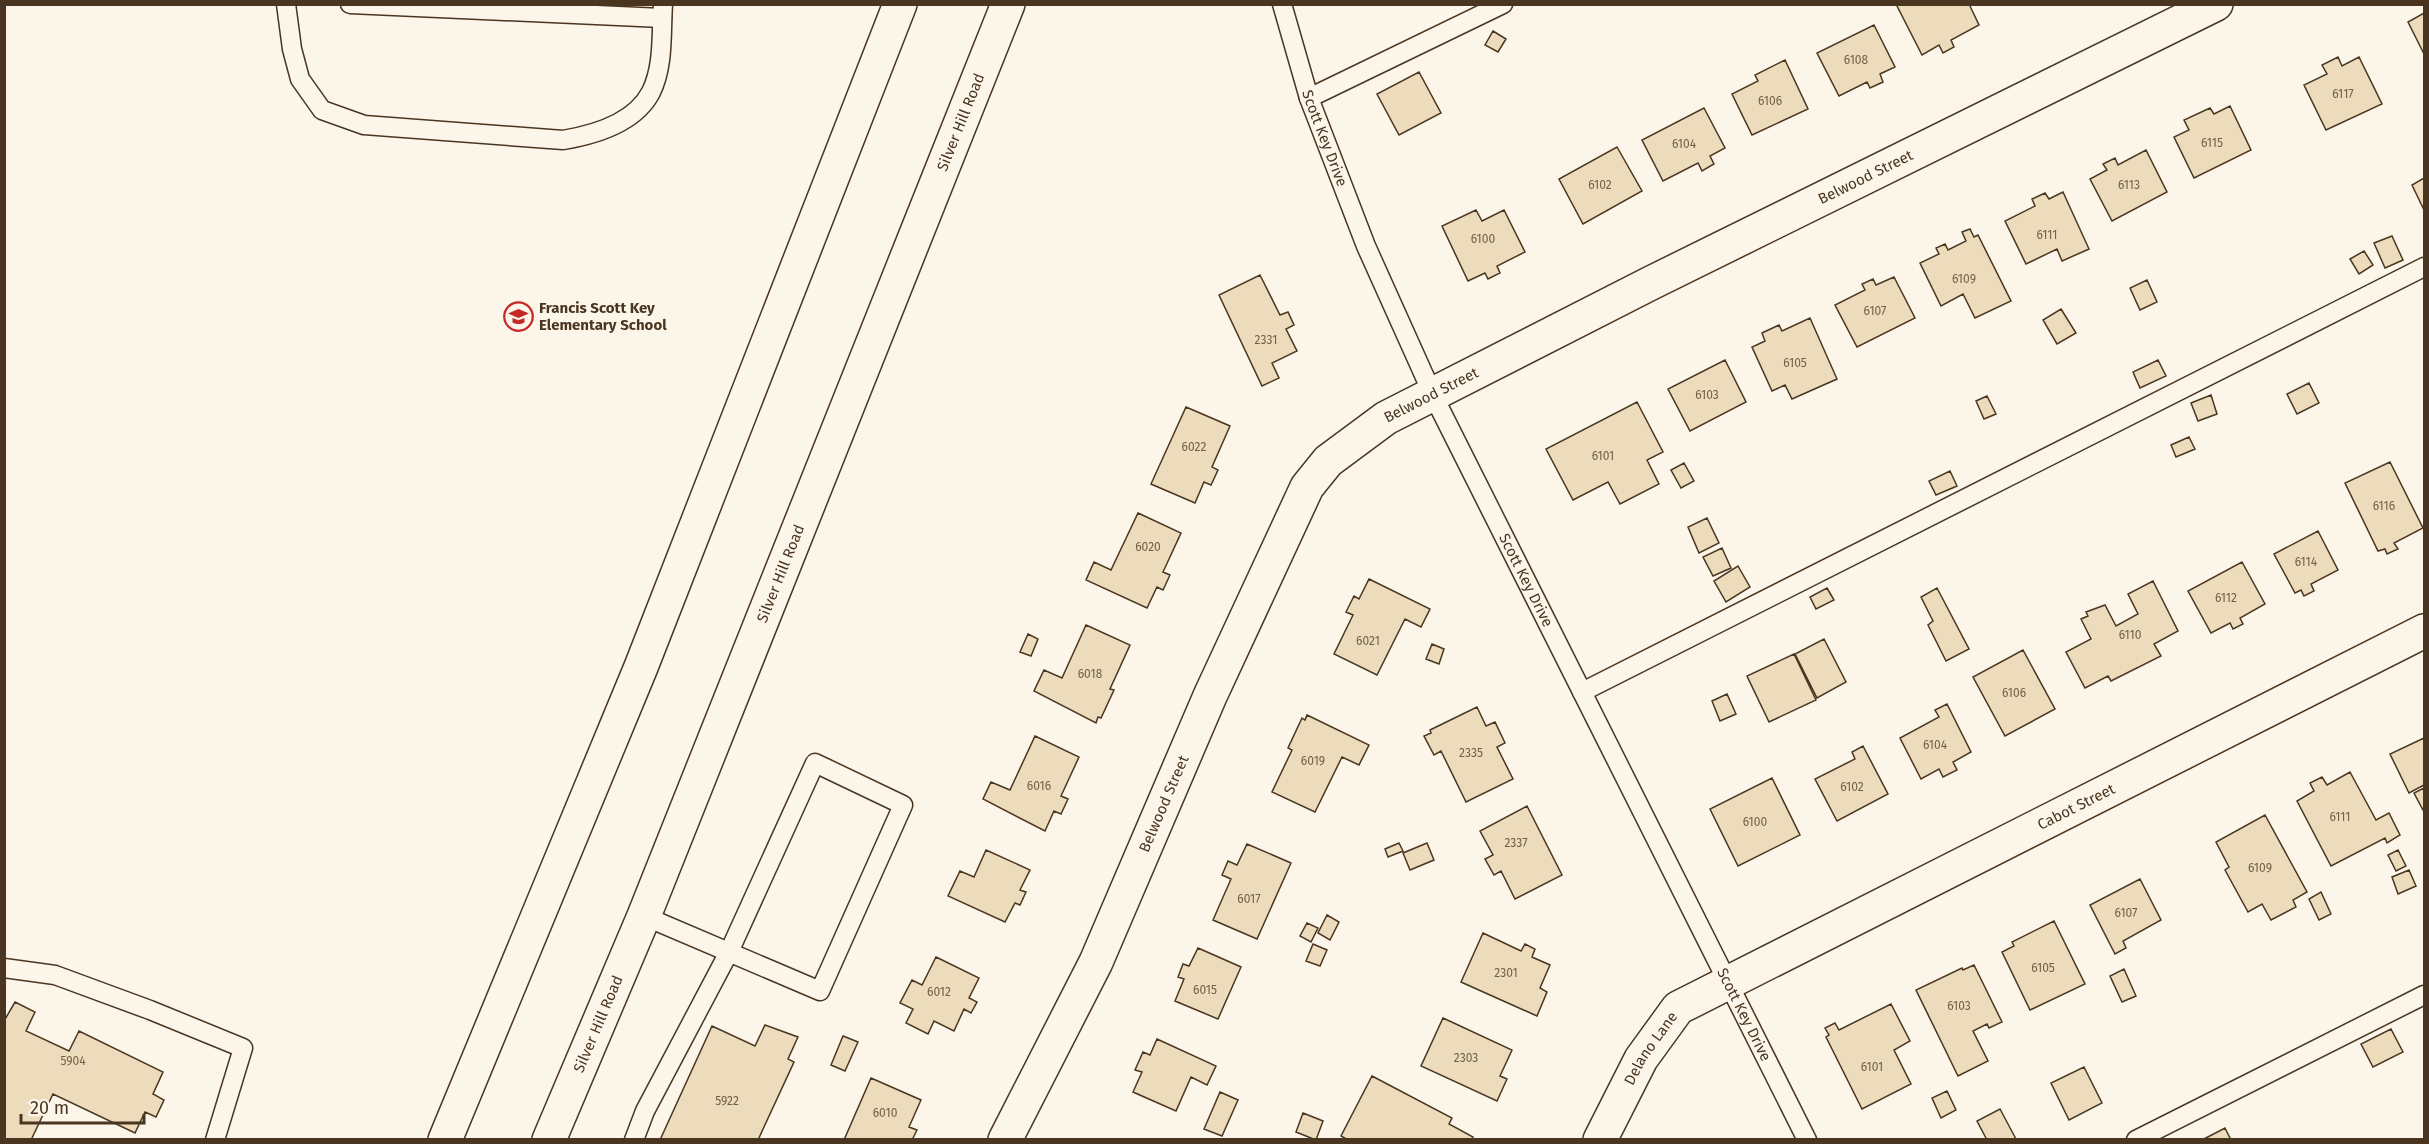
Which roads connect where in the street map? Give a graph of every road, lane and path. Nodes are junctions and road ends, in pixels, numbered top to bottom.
1 (286, 4) edge
2 (350, 4) edge
3 (900, 4) edge
4 (1008, 4) edge
5 (1282, 4) edge
6 (1503, 4) edge
7 (2216, 4) edge
8 (662, 11) edge
9 (1309, 98) junction
10 (2424, 267) edge
11 (1433, 395) junction
12 (2424, 631) edge
13 (1582, 692) junction
14 (644, 916) junction
15 (729, 952) junction
16 (4, 968) edge
17 (1728, 982) junction
18 (2424, 995) edge
19 (215, 1140) edge
20 (445, 1140) edge
21 (549, 1140) edge
22 (634, 1140) edge
23 (1005, 1140) edge
24 (1600, 1140) edge
25 (1807, 1140) edge
26 (2136, 1140) edge

1 - 8 lane
2 - 8 lane
3 - 20 street
4 - 14 street, Silver Hill Road
5 - 9 lane, Scott Key Drive
6 - 9 lane
7 - 11 street, Belwood Street
9 - 11 lane, Scott Key Drive
10 - 13 lane
11 - 13 lane, Scott Key Drive
11 - 23 street, Belwood Street
12 - 17 street, Cabot Street
13 - 17 lane, Scott Key Drive
14 - 15 lane
14 - 21 street, Silver Hill Road
15 - 15 lane
15 - 22 lane
16 - 19 lane
17 - 24 street, Delano Lane
17 - 25 lane, Scott Key Drive
18 - 26 lane

